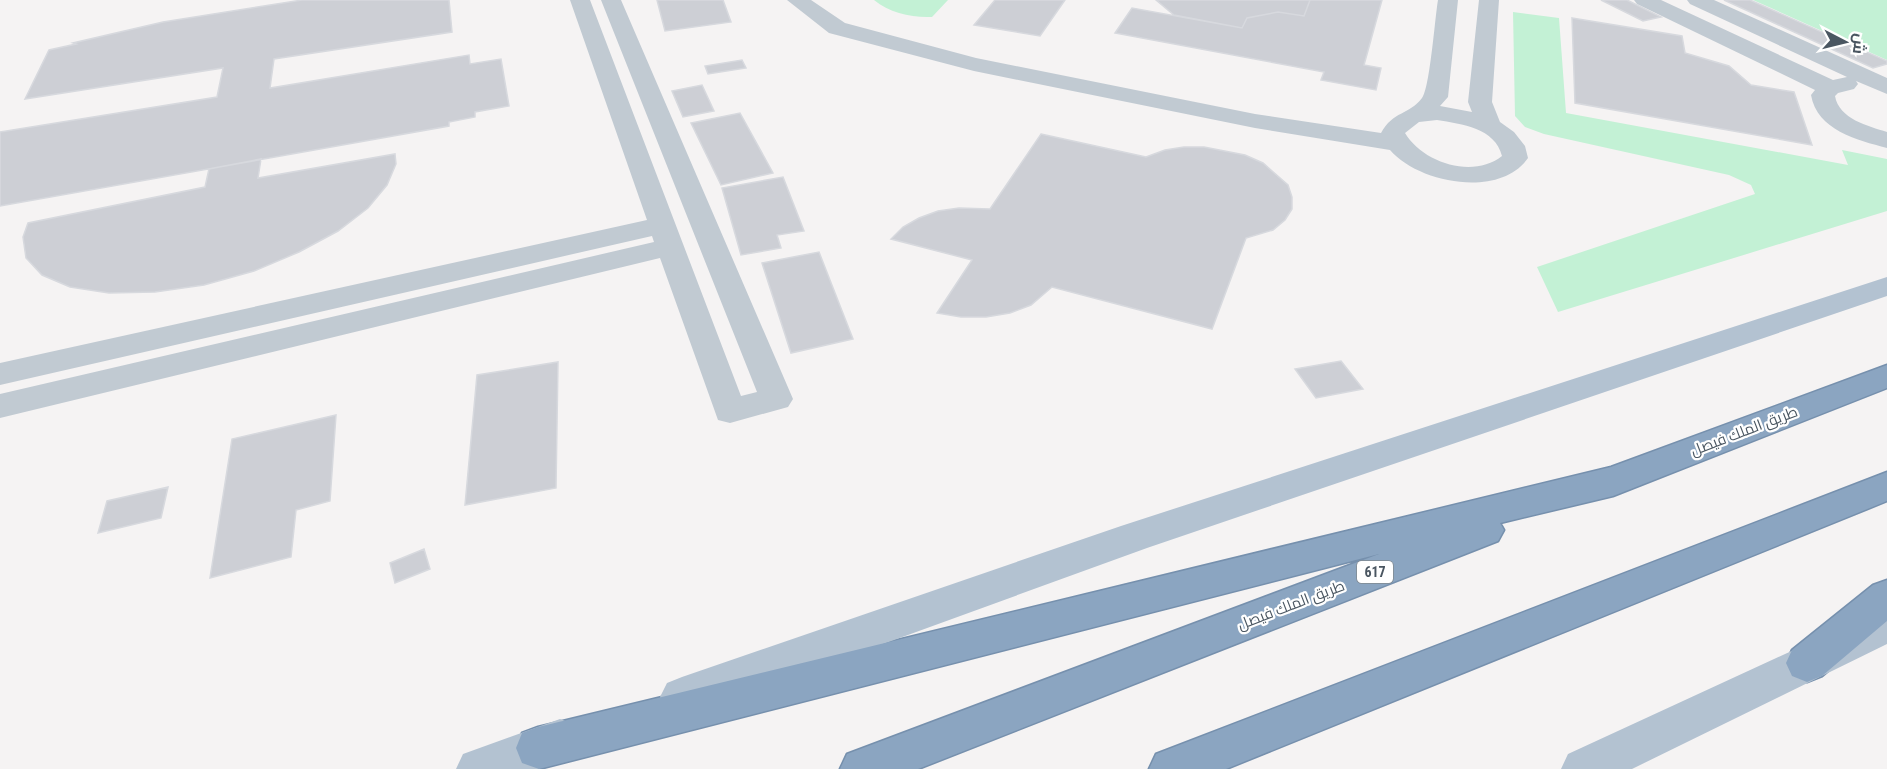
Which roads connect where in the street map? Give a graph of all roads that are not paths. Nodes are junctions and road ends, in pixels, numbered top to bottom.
1 (580, 0) edge
2 (611, 0) edge
3 (797, 0) edge
4 (1448, 0) edge
5 (1489, 0) edge
6 (1644, 0) edge
7 (1697, 0) edge
8 (1887, 87) edge
9 (1830, 88) junction
10 (1419, 115) junction
11 (1489, 126) junction
12 (1887, 140) edge
13 (1396, 143) junction
14 (666, 236) junction
15 (1887, 286) edge
16 (0, 374) edge
17 (1887, 376) edge
18 (0, 406) edge
19 (1619, 478) junction
20 (1887, 486) edge
21 (1887, 597) edge
22 (1887, 625) edge
23 (1807, 663) junction
24 (538, 748) junction
25 (479, 769) edge
26 (862, 769) edge
27 (1172, 769) edge
28 (1584, 769) edge

1 - 14 street
2 - 14 street
3 - 13 street
4 - 10 street
5 - 11 street
6 - 9 street
7 - 8 street
8 - 9 street
9 - 12 street
10 - 11 street
10 - 13 street
11 - 13 street
14 - 16 street
14 - 18 street
15 - 24 main road
17 - 19 highway, طريق الملك فيصل / 617
19 - 24 highway
19 - 26 highway, طريق الملك فيصل / 617
20 - 27 highway
21 - 23 highway
22 - 23 main road
23 - 28 main road
24 - 25 main road

